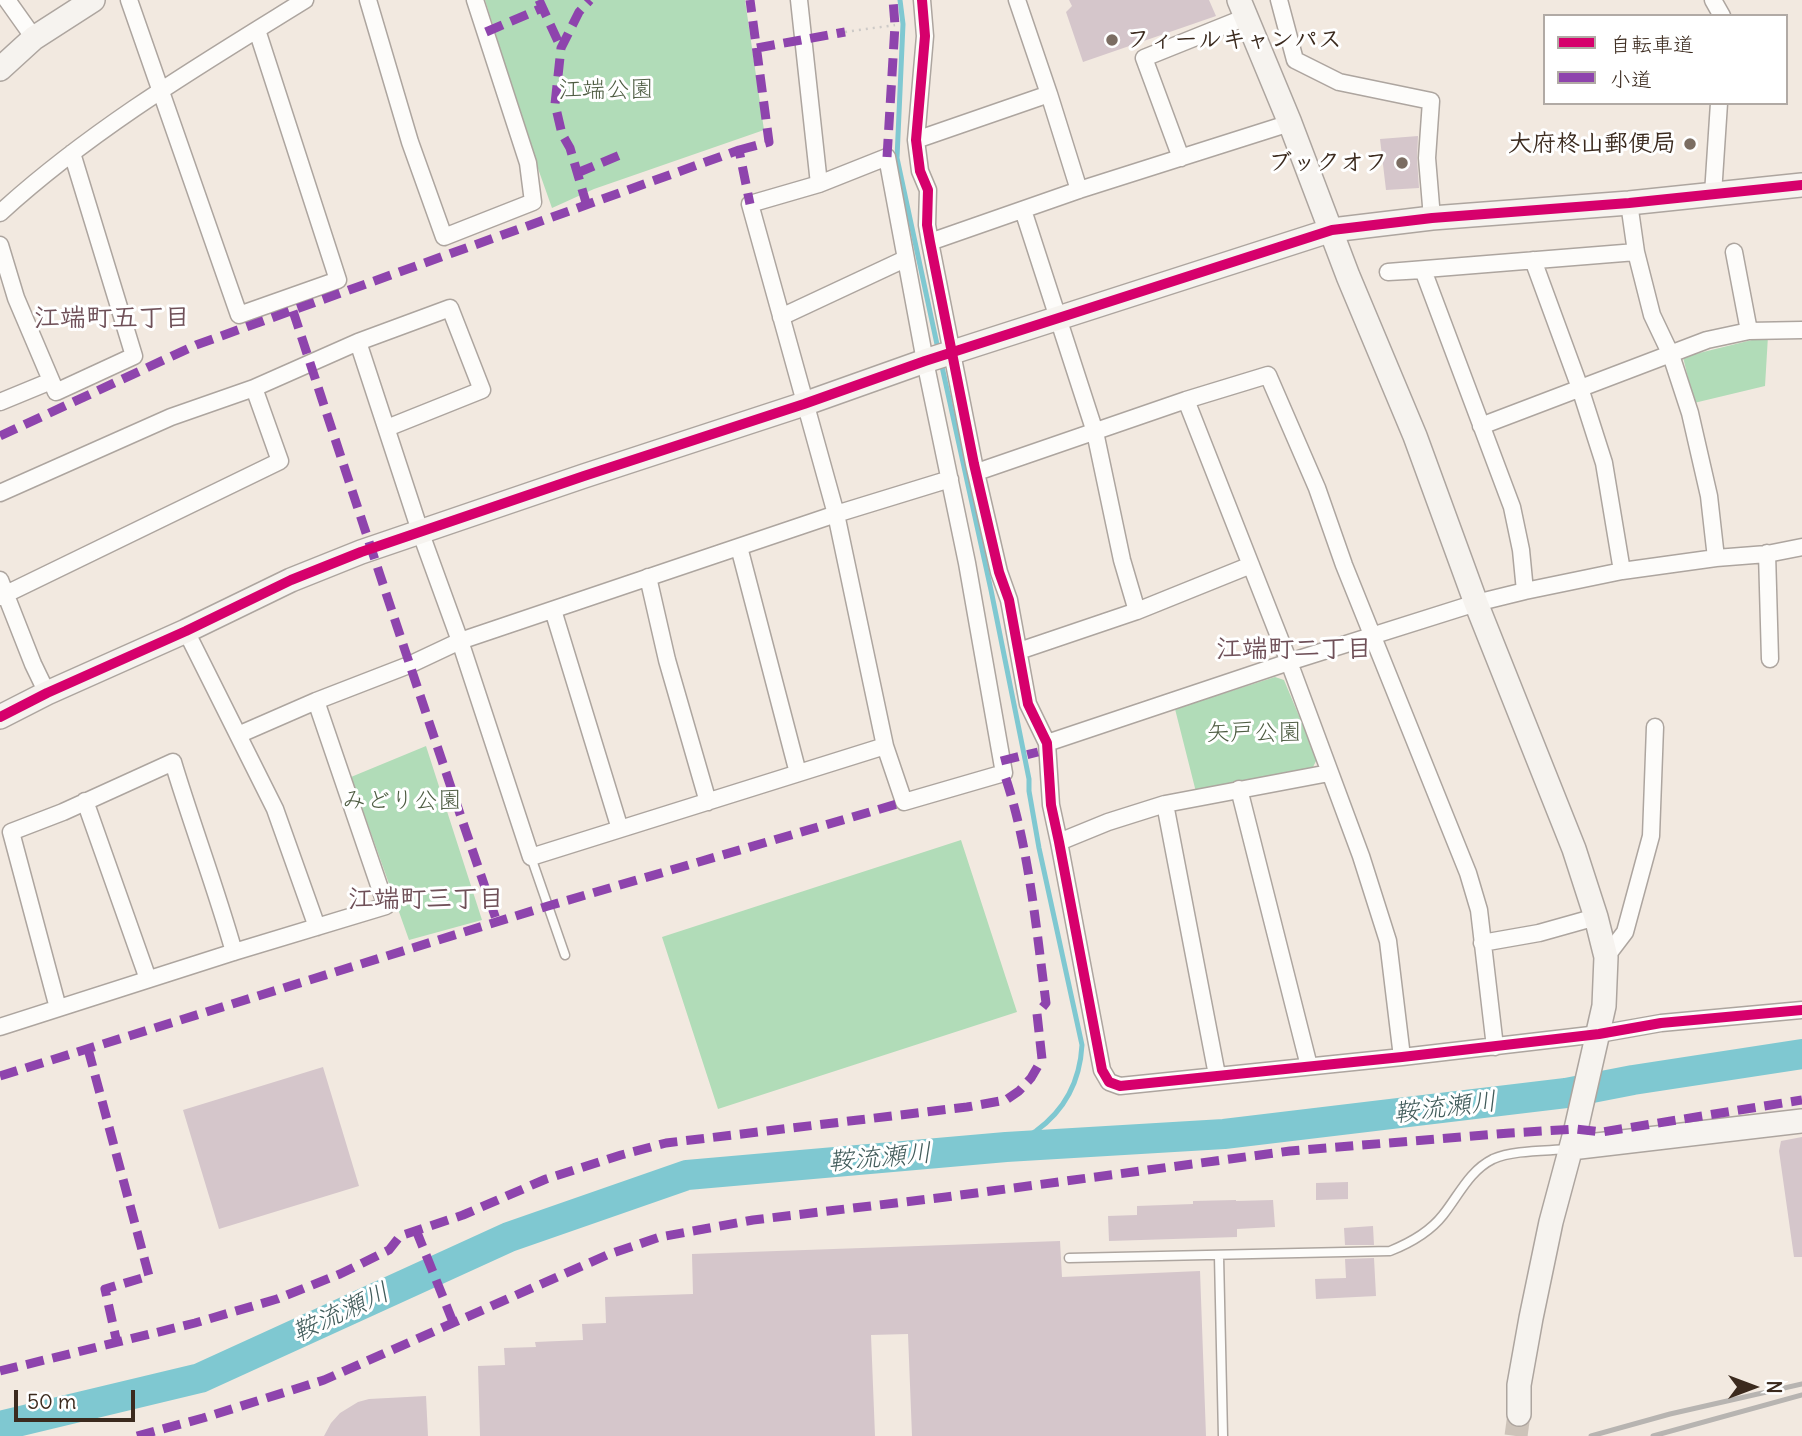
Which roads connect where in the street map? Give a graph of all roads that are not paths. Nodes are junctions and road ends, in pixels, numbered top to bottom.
1 (7, 0) edge
2 (93, 0) edge
3 (129, 0) edge
4 (305, 0) edge
5 (368, 0) edge
6 (475, 0) edge
7 (799, 0) edge
8 (922, 0) edge
9 (1017, 0) edge
10 (1279, 0) edge
11 (1242, 9) edge
12 (257, 30) junction
13 (34, 38) junction
14 (0, 69) edge
15 (159, 91) junction
16 (1049, 93) junction
17 (1720, 105) edge
18 (1290, 123) junction
19 (916, 141) junction
20 (72, 153) junction
21 (1181, 158) junction
22 (819, 184) junction
23 (1802, 185) edge
24 (1079, 190) junction
25 (1713, 194) junction
26 (1629, 203) junction
27 (1023, 210) junction
28 (0, 213) edge
29 (1432, 218) junction
30 (1332, 230) junction
31 (930, 242) junction
32 (0, 245) edge
33 (1636, 252) junction
34 (1734, 252) dead end
35 (905, 259) junction
36 (1533, 260) junction
37 (781, 317) junction
38 (1058, 319) junction
39 (1802, 330) edge
40 (1749, 331) junction
41 (358, 342) junction
42 (1671, 355) junction
43 (939, 357) junction
44 (51, 382) junction
45 (254, 388) junction
46 (1580, 388) junction
47 (1186, 400) junction
48 (0, 402) edge
49 (804, 404) junction
50 (1481, 426) junction
51 (387, 428) junction
52 (1095, 432) junction
53 (977, 472) junction
54 (950, 479) junction
55 (0, 493) edge
56 (836, 514) junction
57 (420, 531) junction
58 (739, 547) junction
59 (1802, 547) edge
60 (1767, 553) junction
61 (1716, 558) junction
62 (1251, 565) junction
63 (1622, 571) junction
64 (648, 577) junction
65 (2, 590) edge
66 (1525, 591) junction
67 (1476, 603) junction
68 (552, 610) junction
69 (1137, 611) junction
70 (186, 631) junction
71 (1372, 636) junction
72 (460, 641) junction
73 (1019, 651) junction
74 (1770, 659) dead end
75 (1289, 662) junction
76 (47, 693) junction
77 (316, 701) junction
78 (0, 717) edge
79 (1655, 727) dead end
80 (238, 735) junction
81 (1047, 743) junction
82 (885, 746) junction
83 (798, 773) junction
84 (1329, 773) junction
85 (1240, 789) junction
86 (85, 802) junction
87 (708, 802) junction
88 (1165, 804) junction
89 (620, 830) junction
90 (1059, 842) junction
91 (531, 857) junction
92 (1596, 917) junction
93 (317, 927) junction
94 (1482, 943) junction
95 (234, 951) junction
96 (565, 955) dead end
97 (1606, 957) junction
98 (148, 979) junction
99 (58, 1008) junction
100 (1802, 1010) edge
101 (0, 1027) edge
102 (1597, 1038) junction
103 (1495, 1047) junction
104 (1402, 1058) junction
105 (1309, 1066) junction
106 (1217, 1075) junction
107 (1802, 1121) edge
108 (1574, 1139) junction
109 (1219, 1256) junction
110 (1069, 1258) dead end
111 (1519, 1413) tunnel mouth
112 (1223, 1436) edge

1 - 13 street
2 - 13 street
3 - 15 street
4 - 12 street
5 - 6 street
7 - 22 street
8 - 19 street
9 - 16 street
10 - 29 street
11 - 18 street
11 - 21 street
12 - 15 street
12 - 15 street
13 - 14 street
15 - 20 street
16 - 19 street
16 - 24 street
17 - 25 street
18 - 21 street
18 - 30 street
19 - 31 street
20 - 28 street
20 - 44 street
21 - 24 street
22 - 35 street
22 - 37 street
23 - 25 street
24 - 27 street
25 - 26 street
26 - 29 street
26 - 33 street
27 - 31 street
27 - 38 street
29 - 30 street
30 - 38 street
30 - 67 street
31 - 43 street
32 - 44 street
33 - 36 street
33 - 42 street
34 - 40 street
35 - 37 street
35 - 43 street
36 - 46 street
36 - 50 street
37 - 49 street
38 - 43 street
38 - 52 street
39 - 40 street
40 - 42 street
41 - 45 street
41 - 51 street
41 - 51 street
42 - 46 street
42 - 61 street
43 - 49 street
43 - 53 street
43 - 54 street
44 - 48 street
45 - 55 street
45 - 65 street
46 - 50 street
46 - 63 street
47 - 52 street
47 - 62 street
47 - 71 street
49 - 56 street
49 - 57 street
50 - 66 street
51 - 57 street
52 - 53 street
52 - 69 street
53 - 73 street
54 - 56 street
54 - 82 street
56 - 58 street
56 - 82 street
57 - 70 street
57 - 72 street
58 - 64 street
58 - 83 street
59 - 60 street
60 - 61 street
60 - 74 street
61 - 63 street
62 - 69 street
62 - 75 street
63 - 66 street
64 - 68 street
64 - 87 street
65 - 76 street
66 - 67 street
67 - 71 street
67 - 92 street
68 - 72 street
68 - 89 street
69 - 73 street
70 - 76 street
70 - 80 street
71 - 75 street
71 - 94 street
72 - 77 street
72 - 91 street
73 - 81 street
75 - 81 street
75 - 84 street
76 - 78 street
77 - 80 street
77 - 93 street
79 - 97 street
80 - 93 street
81 - 90 street
82 - 83 street
83 - 87 street
84 - 85 street
84 - 104 street
85 - 88 street
85 - 105 street
86 - 95 street
86 - 98 street
86 - 99 street
87 - 89 street
88 - 90 street
88 - 106 street
89 - 91 street
90 - 106 street
91 - 96 lane
92 - 94 street
92 - 97 street
93 - 95 street
94 - 103 street
95 - 98 street
97 - 102 street
98 - 99 street
99 - 101 street
100 - 102 street
102 - 103 street
102 - 108 street
103 - 104 street
104 - 105 street
105 - 106 street
107 - 108 street
108 - 109 lane
108 - 111 street
109 - 110 lane
109 - 112 lane

